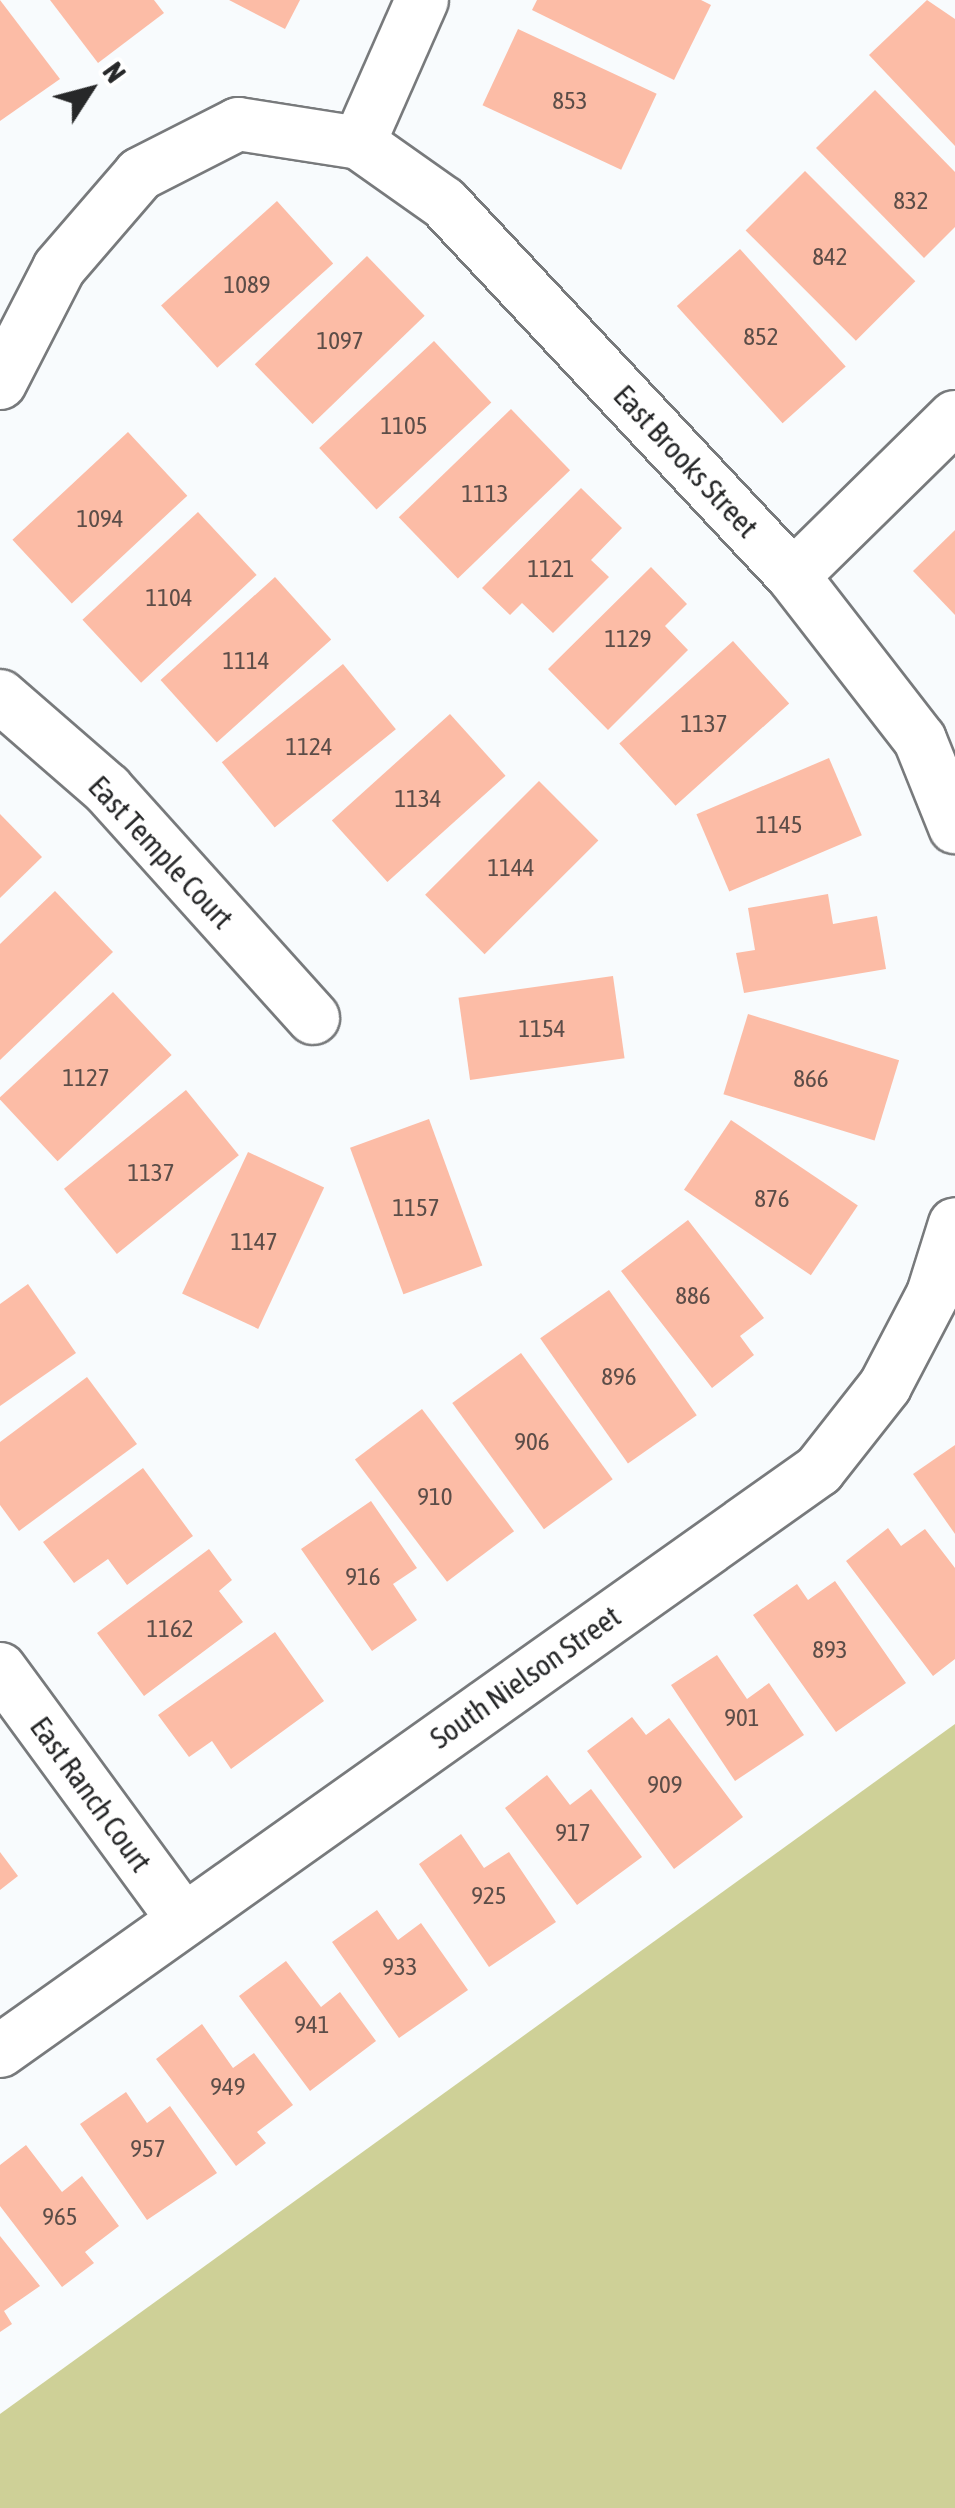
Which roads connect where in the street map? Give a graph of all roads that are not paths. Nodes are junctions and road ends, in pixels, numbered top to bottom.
1 (422, 0) edge
2 (359, 144) junction
3 (0, 383) edge
4 (955, 417) edge
5 (794, 576) junction
6 (0, 696) edge
7 (955, 827) edge
8 (313, 1018) dead end
9 (955, 1224) edge
10 (0, 1669) edge
11 (182, 1919) junction
12 (0, 2051) edge

1 - 2 street
2 - 3 street
2 - 5 street, East Brooks Street
4 - 5 street
5 - 7 street, East Brooks Street
6 - 8 street, East Temple Court
9 - 11 street, South Nielson Street
10 - 11 street, East Ranch Court
11 - 12 street, South Nielson Street

